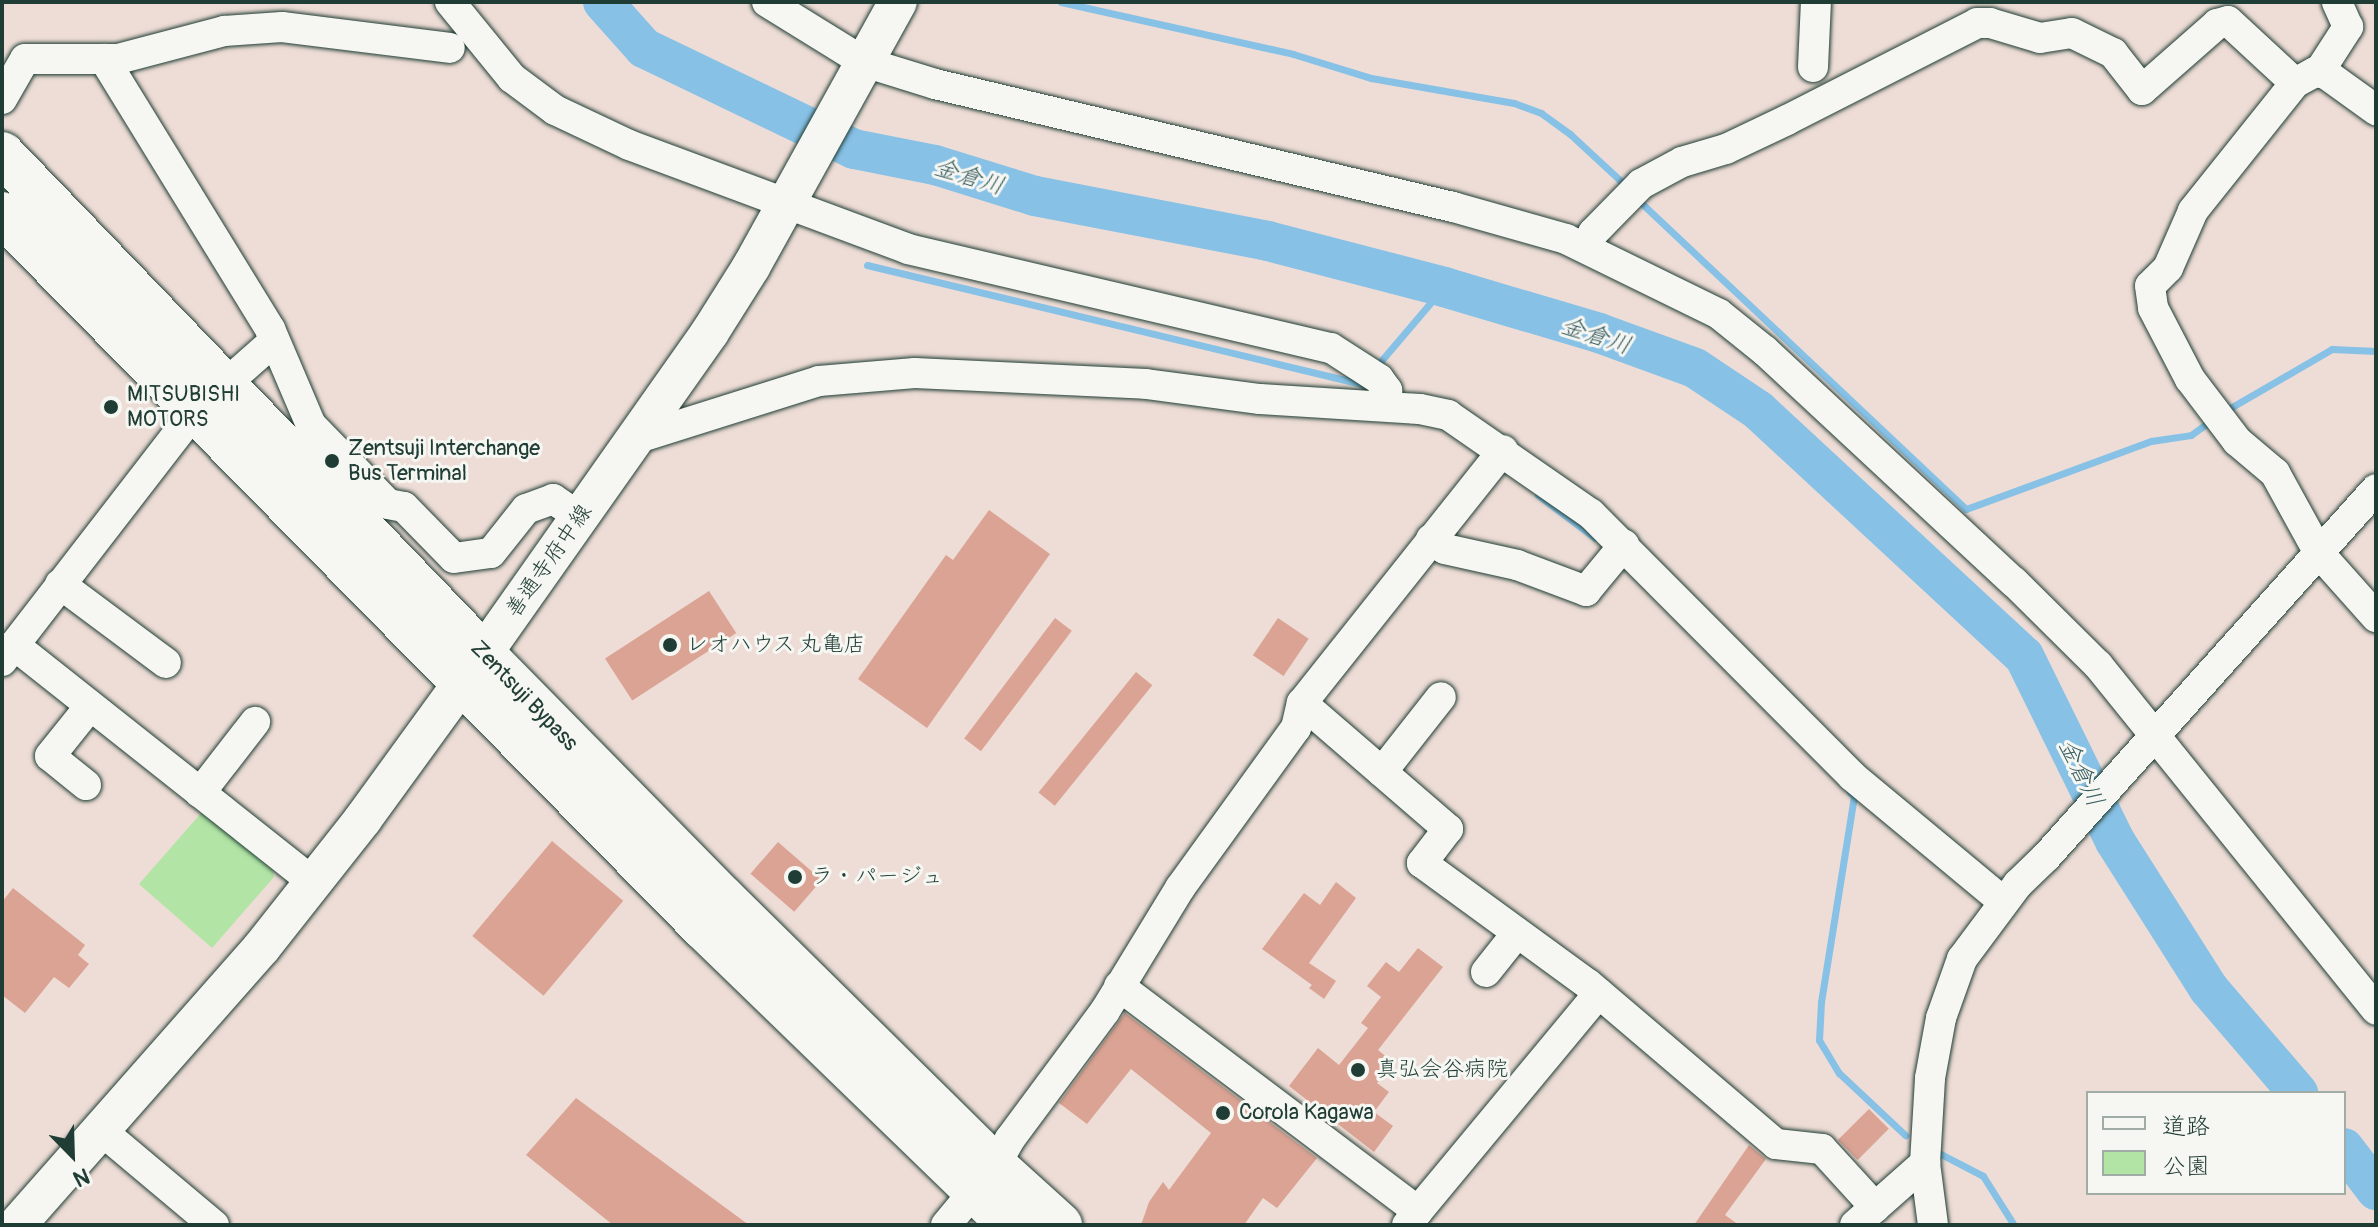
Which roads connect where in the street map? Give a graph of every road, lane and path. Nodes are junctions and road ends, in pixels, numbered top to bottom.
1 (450, 2) edge
2 (767, 2) edge
3 (898, 2) edge
4 (1816, 2) edge
5 (2337, 2) edge
6 (450, 48) dead end
7 (14, 55) edge
8 (104, 59) junction
9 (1813, 67) dead end
10 (860, 70) junction
11 (2307, 78) junction
12 (2, 99) edge
13 (2376, 110) edge
14 (2, 154) edge
15 (791, 194) junction
16 (2, 214) edge
17 (1586, 247) junction
18 (274, 341) junction
19 (1378, 385) junction
20 (209, 398) junction
21 (635, 439) junction
22 (1503, 450) junction
23 (2376, 489) edge
24 (580, 517) junction
25 (1431, 539) junction
26 (1619, 551) junction
27 (2319, 553) junction
28 (60, 584) junction
29 (2376, 617) edge
30 (8, 653) edge
31 (166, 663) dead end
32 (473, 668) junction
33 (1441, 697) dead end
34 (1302, 703) junction
35 (90, 706) junction
36 (255, 722) dead end
37 (2153, 736) junction
38 (1382, 772) junction
39 (86, 785) dead end
40 (200, 793) junction
41 (313, 882) junction
42 (2004, 902) junction
43 (1517, 933) junction
44 (1486, 972) dead end
45 (1119, 986) junction
46 (1599, 993) junction
47 (2376, 1010) edge
48 (103, 1132) junction
49 (1925, 1163) junction
50 (985, 1179) junction
51 (1865, 1216) edge
52 (1413, 1218) edge
53 (17, 1225) edge
54 (214, 1225) edge
55 (946, 1225) edge
56 (1011, 1225) edge
57 (1060, 1225) edge
58 (1933, 1225) edge

1 - 15 street
2 - 10 street
3 - 10 main road, 善通寺府中線
4 - 9 street
5 - 11 street
6 - 8 street
7 - 8 street
7 - 12 street
8 - 18 street
10 - 15 main road, 善通寺府中線
10 - 17 street
11 - 13 street
11 - 17 street
11 - 27 street
14 - 20 highway, Zentsuji Bypass
15 - 19 street
15 - 21 main road, 善通寺府中線
16 - 20 highway, Zentsuji Bypass
17 - 37 street
18 - 20 street
18 - 24 street
19 - 21 street
19 - 22 street
20 - 28 street
20 - 32 highway, Zentsuji Bypass
21 - 24 main road, 善通寺府中線
22 - 25 street
22 - 26 street
23 - 27 street
24 - 32 main road, 善通寺府中線
25 - 26 street
25 - 34 street
26 - 42 street
27 - 29 street
27 - 37 street
28 - 30 street
28 - 31 street
30 - 35 street
32 - 41 main road, 善通寺府中線
32 - 50 highway, Zentsuji Bypass
33 - 38 street
34 - 38 street
34 - 45 street
35 - 39 street
35 - 40 street
36 - 40 street
37 - 42 street
37 - 47 street
38 - 43 street
40 - 41 street
41 - 48 main road, 善通寺府中線
42 - 49 street
43 - 44 street
43 - 46 street
45 - 50 street
45 - 52 street
46 - 51 street
46 - 52 street
48 - 53 main road, 善通寺府中線
48 - 54 street
49 - 51 street
49 - 58 street
50 - 55 street
50 - 56 highway, Zentsuji Bypass
50 - 57 highway, Zentsuji Bypass

